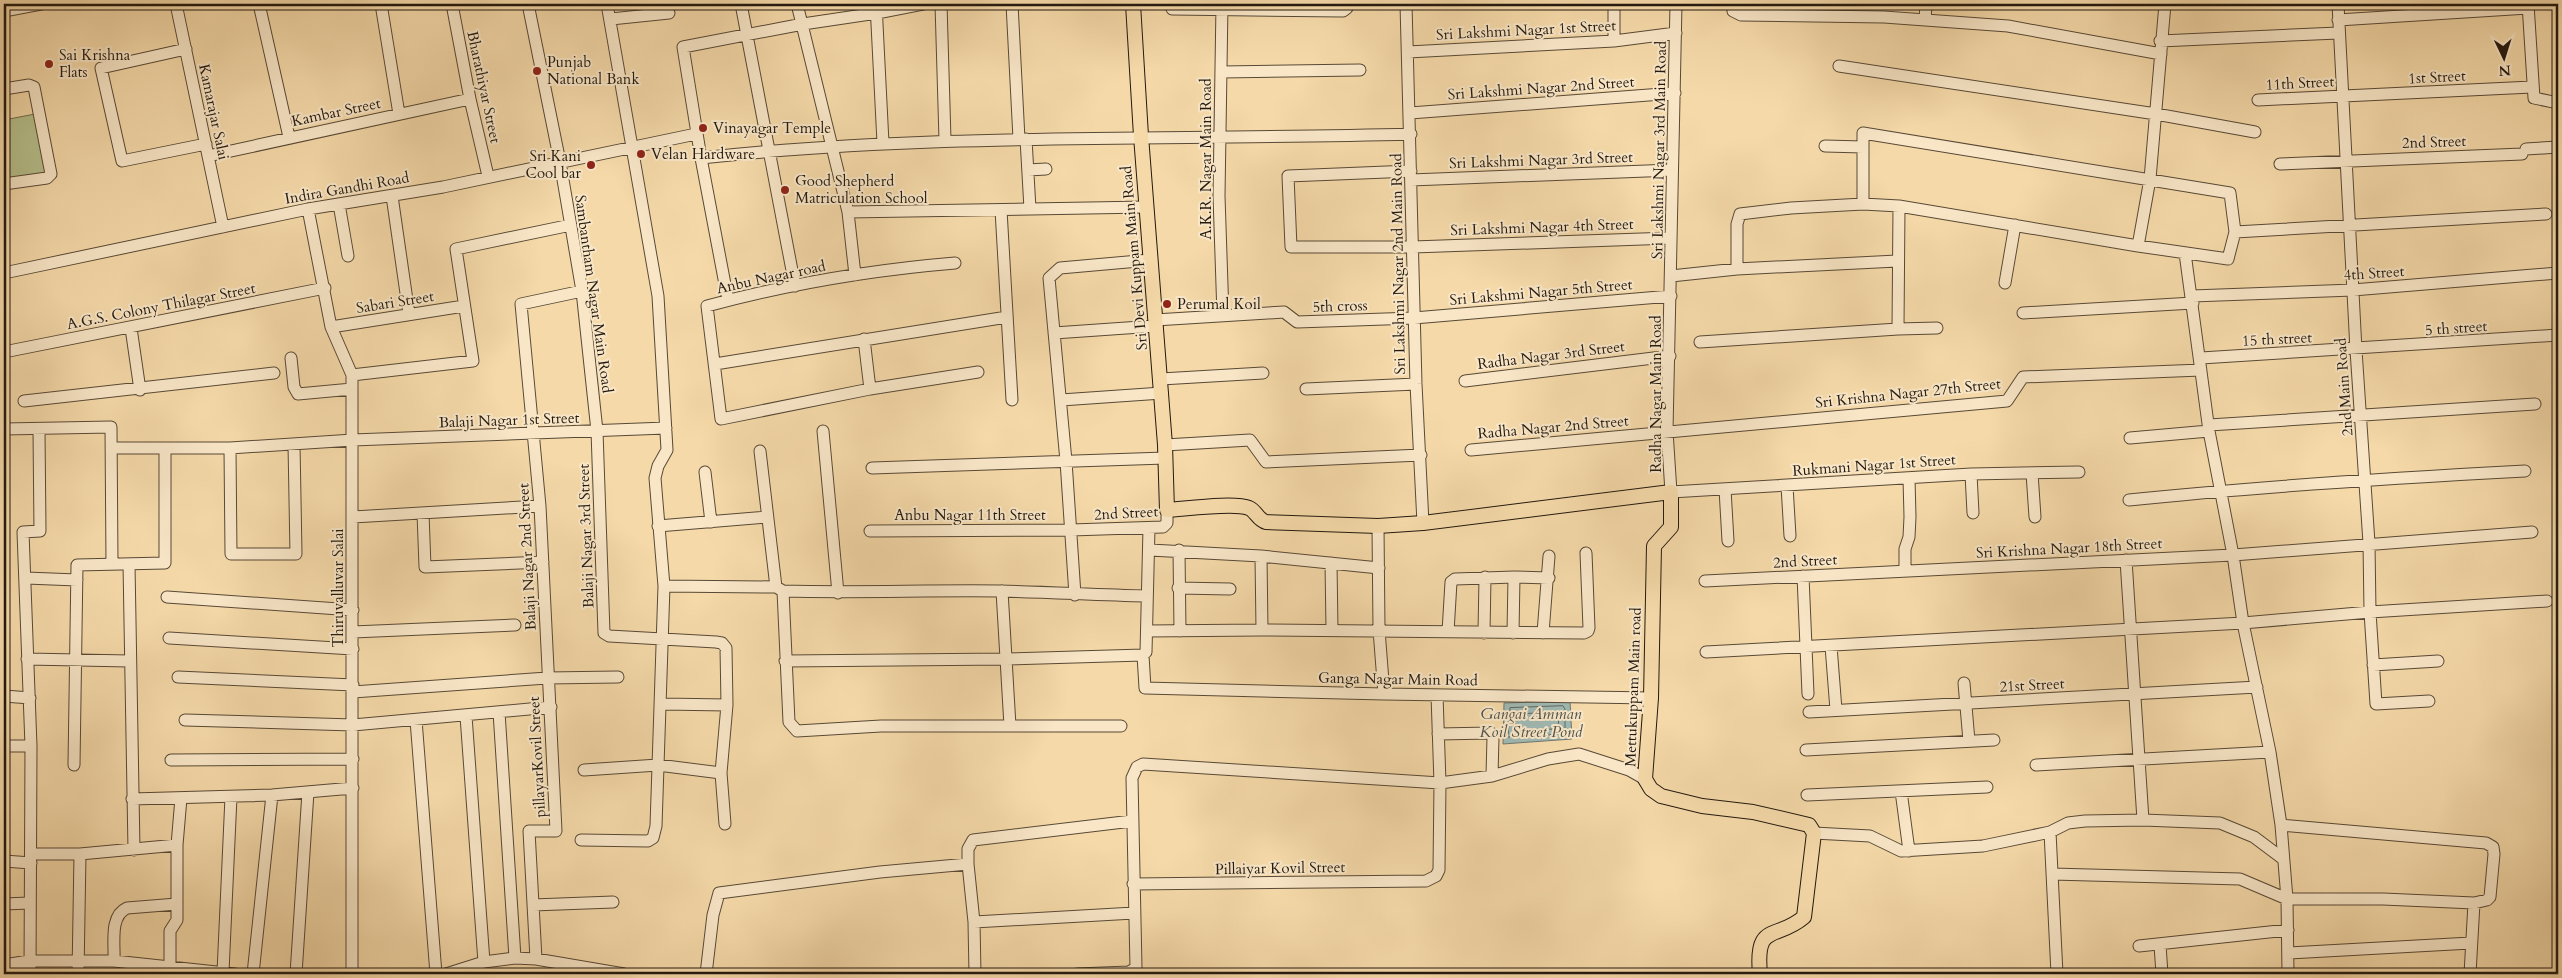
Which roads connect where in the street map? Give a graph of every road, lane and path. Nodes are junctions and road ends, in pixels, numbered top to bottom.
1 (40, 4) edge
2 (176, 4) edge
3 (258, 4) edge
4 (381, 4) edge
5 (452, 4) edge
6 (528, 4) edge
7 (607, 4) edge
8 (741, 4) edge
9 (797, 4) edge
10 (923, 4) edge
11 (941, 4) edge
12 (1012, 4) edge
13 (1133, 4) edge
14 (1347, 4) edge
15 (1406, 4) edge
16 (1614, 4) edge
17 (1676, 4) edge
18 (1733, 4) edge
19 (1926, 4) edge
20 (2165, 4) edge
21 (2338, 4) edge
22 (1222, 6) edge
23 (2528, 6) edge
24 (1172, 8) dead end
25 (876, 9) edge
26 (4, 10) edge
27 (670, 13) dead end
28 (610, 19) junction
29 (1925, 20) junction
30 (2338, 20) junction
31 (803, 24) junction
32 (1676, 33) junction
33 (2338, 33) junction
34 (746, 34) junction
35 (1614, 41) junction
36 (2160, 41) junction
37 (186, 49) junction
38 (1408, 52) junction
39 (2161, 54) junction
40 (1839, 66) dead end
41 (1360, 70) dead end
42 (1222, 72) junction
43 (2532, 87) junction
44 (4, 89) edge
45 (1675, 93) junction
46 (2343, 96) junction
47 (470, 99) junction
48 (2258, 100) dead end
49 (2558, 103) edge
50 (1410, 113) junction
51 (399, 114) junction
52 (2156, 114) junction
53 (2255, 132) dead end
54 (696, 134) junction
55 (1411, 134) junction
56 (1140, 136) junction
57 (1220, 136) junction
58 (289, 137) junction
59 (1023, 139) junction
60 (945, 140) junction
61 (882, 143) junction
62 (206, 144) junction
63 (833, 146) junction
64 (1825, 146) dead end
65 (632, 147) junction
66 (1863, 147) junction
67 (2558, 147) edge
68 (768, 150) junction
69 (208, 156) junction
70 (701, 158) junction
71 (2347, 160) junction
72 (560, 162) junction
73 (2280, 164) dead end
74 (1046, 169) dead end
75 (1028, 170) junction
76 (1672, 170) junction
77 (1411, 175) junction
78 (488, 176) junction
79 (2150, 179) junction
80 (4, 184) edge
81 (392, 196) junction
82 (339, 204) junction
83 (1863, 204) junction
84 (1899, 206) junction
85 (1146, 207) junction
86 (308, 209) junction
87 (1030, 209) junction
88 (1001, 210) junction
89 (848, 212) junction
90 (2546, 214) dead end
91 (571, 225) junction
92 (2350, 225) junction
93 (2015, 226) junction
94 (223, 227) junction
95 (2235, 232) junction
96 (1671, 238) junction
97 (2138, 246) junction
98 (1413, 247) junction
99 (2185, 253) junction
100 (348, 256) dead end
101 (1150, 260) junction
102 (1897, 261) junction
103 (955, 263) dead end
104 (1737, 269) junction
105 (4, 273) edge
106 (2558, 273) edge
107 (855, 275) junction
108 (1671, 276) junction
109 (2005, 283) dead end
110 (796, 286) junction
111 (325, 288) junction
112 (2353, 290) junction
113 (582, 292) junction
114 (1671, 296) junction
115 (728, 300) junction
116 (2192, 300) junction
117 (464, 306) junction
118 (2023, 313) dead end
119 (409, 314) junction
120 (1223, 315) junction
121 (1007, 316) junction
122 (1414, 318) junction
123 (1155, 323) junction
124 (331, 327) junction
125 (131, 328) junction
126 (1937, 328) dead end
127 (1898, 329) junction
128 (1054, 333) junction
129 (2558, 335) edge
130 (864, 339) junction
131 (1700, 342) dead end
132 (2356, 350) junction
133 (4, 352) edge
134 (1670, 356) junction
135 (291, 358) dead end
136 (2201, 358) junction
137 (715, 364) junction
138 (2201, 370) junction
139 (978, 372) dead end
140 (1263, 372) dead end
141 (274, 373) dead end
142 (352, 375) junction
143 (1465, 381) dead end
144 (1416, 384) junction
145 (1161, 386) junction
146 (352, 389) junction
147 (870, 389) junction
148 (1306, 389) dead end
149 (140, 390) junction
150 (1012, 400) dead end
151 (1061, 400) junction
152 (24, 402) dead end
153 (2534, 404) dead end
154 (2362, 416) junction
155 (666, 428) junction
156 (2209, 428) junction
157 (4, 429) edge
158 (39, 430) junction
159 (597, 431) junction
160 (823, 431) dead end
161 (1667, 431) junction
162 (535, 435) junction
163 (2130, 438) dead end
164 (353, 440) junction
165 (294, 444) junction
166 (112, 448) junction
167 (165, 448) junction
168 (230, 448) junction
169 (1470, 450) dead end
170 (1165, 451) junction
171 (760, 452) dead end
172 (1421, 455) junction
173 (1066, 461) junction
174 (872, 468) dead end
175 (2525, 471) dead end
176 (705, 472) dead end
177 (2079, 472) dead end
178 (2032, 473) junction
179 (1971, 474) junction
180 (1909, 478) junction
181 (2365, 479) junction
182 (1787, 486) junction
183 (1725, 490) junction
184 (2220, 490) junction
185 (1671, 492) junction
186 (2129, 500) dead end
187 (540, 506) junction
188 (1167, 510) junction
189 (1973, 512) dead end
190 (423, 513) junction
191 (353, 517) junction
192 (767, 517) junction
193 (2035, 517) dead end
194 (711, 522) junction
195 (1423, 523) junction
196 (658, 526) junction
197 (1378, 526) junction
198 (1149, 528) junction
199 (1071, 530) junction
200 (870, 531) dead end
201 (2532, 532) dead end
202 (1790, 536) dead end
203 (1728, 541) dead end
204 (2369, 543) junction
205 (1150, 550) junction
206 (1179, 550) junction
207 (1586, 553) dead end
208 (2233, 555) junction
209 (1261, 556) junction
210 (1549, 556) dead end
211 (2126, 560) junction
212 (543, 562) junction
213 (1331, 563) junction
214 (112, 564) junction
215 (129, 564) junction
216 (1379, 568) junction
217 (1906, 571) junction
218 (1803, 576) junction
219 (1485, 577) junction
220 (1514, 577) junction
221 (26, 578) junction
222 (1548, 578) junction
223 (77, 580) junction
224 (1705, 581) dead end
225 (664, 586) junction
226 (1178, 588) junction
227 (780, 589) junction
228 (1230, 589) dead end
229 (1002, 591) junction
230 (838, 593) junction
231 (1075, 595) junction
232 (1146, 596) junction
233 (167, 597) dead end
234 (2547, 601) dead end
235 (353, 610) junction
236 (2370, 612) junction
237 (2243, 623) junction
238 (515, 625) dead end
239 (1262, 630) junction
240 (1332, 630) junction
241 (1379, 630) junction
242 (2130, 630) junction
243 (1147, 631) junction
244 (1180, 631) junction
245 (353, 632) junction
246 (1448, 632) junction
247 (1484, 633) junction
248 (1512, 633) junction
249 (1543, 633) junction
250 (169, 638) dead end
251 (662, 638) junction
252 (1831, 646) junction
253 (1808, 647) junction
254 (353, 649) junction
255 (1706, 652) dead end
256 (1143, 655) junction
257 (27, 659) junction
258 (76, 659) junction
259 (1006, 659) junction
260 (129, 661) junction
261 (785, 661) junction
262 (2438, 661) dead end
263 (2373, 666) junction
264 (178, 677) dead end
265 (618, 677) dead end
266 (547, 678) junction
267 (1964, 683) dead end
268 (2257, 687) junction
269 (353, 688) junction
270 (1384, 694) junction
271 (1808, 694) dead end
272 (2135, 694) junction
273 (1438, 695) junction
274 (4, 696) edge
275 (30, 698) junction
276 (1651, 698) junction
277 (2429, 701) dead end
278 (1966, 703) junction
279 (662, 704) junction
280 (727, 705) junction
281 (551, 707) junction
282 (1836, 710) junction
283 (499, 712) junction
284 (1809, 712) dead end
285 (466, 716) junction
286 (185, 720) dead end
287 (416, 720) junction
288 (353, 725) junction
289 (1010, 726) junction
290 (1121, 726) dead end
291 (1438, 734) junction
292 (1994, 740) dead end
293 (1969, 741) junction
294 (4, 746) edge
295 (31, 746) junction
296 (1806, 750) dead end
297 (2270, 752) junction
298 (353, 759) junction
299 (2139, 759) junction
300 (171, 760) dead end
301 (74, 764) dead end
302 (658, 765) junction
303 (2036, 765) dead end
304 (584, 770) dead end
305 (721, 773) junction
306 (1492, 776) junction
307 (1645, 779) junction
308 (1440, 783) junction
309 (1987, 787) dead end
310 (353, 788) junction
311 (1901, 790) junction
312 (308, 792) junction
313 (272, 795) junction
314 (1807, 795) dead end
315 (231, 797) junction
316 (181, 798) junction
317 (132, 799) junction
318 (2143, 820) junction
319 (1132, 821) junction
320 (725, 824) dead end
321 (2281, 825) junction
322 (2050, 832) junction
323 (1814, 833) junction
324 (581, 840) dead end
325 (177, 846) junction
326 (134, 850) junction
327 (1908, 851) junction
328 (80, 854) junction
329 (31, 858) junction
330 (2282, 858) junction
331 (4, 861) edge
332 (968, 864) junction
333 (2052, 874) junction
334 (1134, 884) junction
335 (2287, 900) junction
336 (613, 902) dead end
337 (29, 903) junction
338 (2474, 903) junction
339 (4, 904) edge
340 (177, 904) junction
341 (533, 905) junction
342 (1134, 914) junction
343 (974, 922) junction
344 (2288, 930) junction
345 (2471, 942) junction
346 (2160, 945) junction
347 (2139, 946) dead end
348 (2289, 953) junction
349 (515, 958) junction
350 (536, 959) junction
351 (29, 961) junction
352 (114, 961) junction
353 (4, 965) edge
354 (479, 967) edge
355 (78, 968) edge
356 (170, 968) junction
357 (550, 968) edge
358 (155, 970) edge
359 (1140, 971) edge
360 (196, 972) edge
361 (223, 972) junction
362 (30, 974) edge
363 (235, 974) edge
364 (253, 974) edge
365 (296, 974) edge
366 (352, 974) edge
367 (436, 974) edge
368 (446, 974) edge
369 (624, 974) edge
370 (706, 974) edge
371 (975, 974) edge
372 (1077, 974) edge
373 (1760, 974) edge
374 (2057, 974) edge
375 (2162, 974) edge
376 (2288, 974) edge
377 (2470, 974) edge

1 - 26 street
2 - 37 street, Kamarajar Salai
3 - 58 street
4 - 51 street
5 - 47 street, Bharathiyar Street
6 - 72 street, Sambantham Nagar Main Road
7 - 28 street
8 - 34 street
9 - 31 street
10 - 25 street
11 - 60 street
12 - 59 street
13 - 56 main road, Sri Devi Kuppam Main Road
14 - 22 street
15 - 38 street, Sri Lakshmi Nagar 2nd Main Road
16 - 35 street
17 - 32 street, Sri Lakshmi Nagar 3rd Main Road
18 - 29 street
19 - 29 street
20 - 36 street
21 - 30 street, 2nd Main Road
22 - 24 street
22 - 42 street, A.K.R. Nagar Main Road
23 - 30 street
23 - 43 street
25 - 31 street
25 - 61 street
27 - 28 street
28 - 65 street
29 - 39 street
30 - 33 street, 2nd Main Road
31 - 34 street
31 - 63 street
32 - 35 street, Sri Lakshmi Nagar 1st Street
32 - 45 street, Sri Lakshmi Nagar 3rd Main Road
33 - 36 street
33 - 46 street, 2nd Main Road
34 - 54 street
34 - 68 street
35 - 38 street, Sri Lakshmi Nagar 1st Street
36 - 39 street
37 - 62 street, Kamarajar Salai
37 - 62 street
38 - 50 street, Sri Lakshmi Nagar 2nd Main Road
39 - 52 street
40 - 52 street
41 - 42 street
42 - 57 street, A.K.R. Nagar Main Road
43 - 46 street, 1st Street
43 - 49 street
44 - 80 street
45 - 50 street, Sri Lakshmi Nagar 2nd Street
45 - 76 street, Sri Lakshmi Nagar 3rd Main Road
46 - 48 street, 11th Street
46 - 71 street, 2nd Main Road
47 - 51 street, Kambar Street
47 - 78 street, Bharathiyar Street
50 - 55 street, Sri Lakshmi Nagar 2nd Main Road
51 - 58 street, Kambar Street
52 - 53 street
52 - 79 street
54 - 65 street, Indira Gandhi Road
54 - 70 street
55 - 57 street
55 - 77 street, Sri Lakshmi Nagar 2nd Main Road
56 - 57 street
56 - 59 street
56 - 85 main road, Sri Devi Kuppam Main Road
57 - 120 street, A.K.R. Nagar Main Road
58 - 69 street, Kambar Street
59 - 60 street
59 - 75 street
60 - 61 street
61 - 63 street
62 - 69 street, Kamarajar Salai
63 - 68 street
63 - 89 street
64 - 66 street
65 - 72 street, Indira Gandhi Road
65 - 155 street
66 - 79 street
66 - 83 street
67 - 71 street, 2nd Street
68 - 70 street
68 - 110 street
69 - 94 street, Kamarajar Salai
70 - 115 street
71 - 73 street, 2nd Street
71 - 92 street, 2nd Main Road
72 - 78 street, Indira Gandhi Road
72 - 91 street, Sambantham Nagar Main Road
74 - 75 street
75 - 87 street
76 - 77 street, Sri Lakshmi Nagar 3rd Street
76 - 96 street, Sri Lakshmi Nagar 3rd Main Road
77 - 98 street, Sri Lakshmi Nagar 2nd Main Road
77 - 98 street, Sri Lakshmi Nagar 3rd Street
78 - 81 street, Indira Gandhi Road
79 - 95 street
79 - 97 street
81 - 82 street, Indira Gandhi Road
81 - 119 street
82 - 86 street, Indira Gandhi Road
82 - 100 street
83 - 84 street
83 - 104 street
84 - 93 street
84 - 102 street
85 - 87 street
85 - 101 main road, Sri Devi Kuppam Main Road
86 - 94 street, Indira Gandhi Road
86 - 111 street, Thiruvalluvar Salai
87 - 88 street
88 - 89 street
88 - 121 street
89 - 107 street
90 - 92 street
91 - 113 street, Sambantham Nagar Main Road
91 - 117 street
92 - 95 street
92 - 112 street, 2nd Main Road
93 - 97 street
93 - 109 street
94 - 105 street, Indira Gandhi Road
95 - 99 street
96 - 98 street, Sri Lakshmi Nagar 4th Street
96 - 108 street, Sri Lakshmi Nagar 3rd Main Road
97 - 99 street
98 - 122 street, Sri Lakshmi Nagar 2nd Main Road
99 - 116 street
101 - 123 main road, Sri Devi Kuppam Main Road
101 - 128 street
102 - 104 street
102 - 127 street
103 - 107 street, Anbu Nagar road
104 - 108 street
106 - 112 street, 4th Street
107 - 110 street, Anbu Nagar road
108 - 114 street, Sri Lakshmi Nagar 3rd Main Road
110 - 115 street, Anbu Nagar road
111 - 124 street, Thiruvalluvar Salai
111 - 125 street, A.G.S. Colony Thilagar Street
112 - 116 street, 4th Street
112 - 132 street, 2nd Main Road
113 - 159 street, Sambantham Nagar Main Road
113 - 162 street, Balaji Nagar 2nd Street
114 - 122 street, Sri Lakshmi Nagar 5th Street
114 - 134 street, Radha Nagar Main Road
115 - 137 street, Anbu Nagar road
116 - 118 street, 4th Street
116 - 136 street
117 - 119 street, Sabari Street
117 - 142 street
119 - 124 street, Sabari Street
120 - 122 street, 5th cross
120 - 123 street
121 - 130 street
121 - 150 street
122 - 144 street, Sri Lakshmi Nagar 2nd Main Road
123 - 128 street
123 - 145 main road, Sri Devi Kuppam Main Road
124 - 142 street, Thiruvalluvar Salai
125 - 133 street, A.G.S. Colony Thilagar Street
125 - 149 street
126 - 127 street
127 - 131 street
128 - 151 street
129 - 132 street, 5 th street
130 - 137 street
130 - 147 street
132 - 136 street, 15 th street
132 - 154 street, 2nd Main Road
134 - 143 street, Radha Nagar 3rd Street
134 - 161 street, Radha Nagar Main Road
135 - 146 street
136 - 138 street
137 - 147 street, Anbu Nagar road
138 - 156 street
138 - 161 street, Sri Krishna Nagar 27th Street
139 - 147 street
140 - 145 street
141 - 149 street
142 - 146 street, Thiruvalluvar Salai
144 - 148 street
144 - 172 street, Sri Lakshmi Nagar 2nd Main Road
145 - 151 street
145 - 170 main road, Sri Devi Kuppam Main Road
146 - 164 street, Thiruvalluvar Salai
149 - 152 street
151 - 173 street
153 - 154 street
154 - 156 street
154 - 181 street, 2nd Main Road
155 - 159 street, Balaji Nagar 1st Street
155 - 196 street
156 - 163 street
156 - 184 street
157 - 158 street
158 - 166 street
158 - 221 street
159 - 162 street, Balaji Nagar 1st Street
159 - 251 street, Balaji Nagar 3rd Street
160 - 230 street
161 - 169 street, Radha Nagar 2nd Street
161 - 185 street, Radha Nagar Main Road
162 - 164 street, Balaji Nagar 1st Street
162 - 187 street, Balaji Nagar 2nd Street
164 - 165 street, Balaji Nagar 1st Street
164 - 191 street, Thiruvalluvar Salai
165 - 168 street, Balaji Nagar 1st Street
165 - 168 street
166 - 167 street, Balaji Nagar 1st Street
166 - 214 street
167 - 168 street, Balaji Nagar 1st Street
167 - 215 street
170 - 172 street
170 - 173 street
170 - 188 main road, Sri Devi Kuppam Main Road
171 - 192 street
172 - 195 street, Sri Lakshmi Nagar 2nd Main Road
173 - 174 street
173 - 199 street
175 - 181 street
176 - 194 street
177 - 178 street, Rukmani Nagar 1st Street
178 - 179 street, Rukmani Nagar 1st Street
178 - 193 street
179 - 180 street, Rukmani Nagar 1st Street
179 - 189 street
180 - 182 street, Rukmani Nagar 1st Street
180 - 217 street
181 - 184 street
181 - 204 street, 2nd Main Road
182 - 183 street, Rukmani Nagar 1st Street
182 - 202 street
183 - 185 street, Rukmani Nagar 1st Street
183 - 203 street
184 - 186 street
184 - 208 street
185 - 195 main road
185 - 276 main road, Mettukuppam Main road
187 - 190 street
187 - 212 street, Balaji Nagar 2nd Street
188 - 197 main road
188 - 198 street, 2nd Street
190 - 191 street
190 - 212 street
191 - 235 street, Thiruvalluvar Salai
192 - 194 street
192 - 227 street
194 - 196 street
195 - 197 main road
196 - 225 street
197 - 216 street
198 - 199 street, 2nd Street
198 - 205 street
199 - 200 street, Anbu Nagar 11th Street
199 - 231 street
201 - 204 street, Sri Krishna Nagar 18th Street
204 - 208 street, Sri Krishna Nagar 18th Street
204 - 236 street, 2nd Main Road
205 - 206 street
205 - 232 street
206 - 209 street
206 - 226 street
207 - 249 street
208 - 211 street, Sri Krishna Nagar 18th Street
208 - 237 street
209 - 213 street
209 - 239 street
210 - 222 street
211 - 217 street, Sri Krishna Nagar 18th Street
211 - 242 street
212 - 266 street, Balaji Nagar 2nd Street
213 - 216 street
213 - 240 street
214 - 215 street
214 - 223 street
215 - 260 street
216 - 241 street
217 - 218 street, 2nd Street
218 - 224 street, 2nd Street
218 - 253 street
219 - 220 street
219 - 246 street
219 - 247 street
220 - 222 street
220 - 248 street
221 - 223 street
221 - 257 street
222 - 249 street
223 - 258 street
225 - 227 street
225 - 251 street
226 - 228 street
226 - 244 street
227 - 230 street
227 - 261 street
229 - 230 street
229 - 231 street
229 - 259 street
231 - 232 street
232 - 243 street
233 - 235 street
234 - 236 street
235 - 245 street, Thiruvalluvar Salai
236 - 237 street
236 - 263 street, 2nd Main Road
237 - 242 street
237 - 268 street
238 - 245 street
239 - 240 street
239 - 244 street
240 - 241 street
241 - 246 street
241 - 270 street
242 - 252 street
242 - 272 street
243 - 244 street
243 - 256 street
245 - 254 street, Thiruvalluvar Salai
246 - 247 street
247 - 248 street
248 - 249 street
250 - 254 street
251 - 279 street
251 - 280 street
252 - 253 street
252 - 282 street
253 - 255 street
253 - 271 street
254 - 269 street, Thiruvalluvar Salai
256 - 259 street
256 - 270 street, Ganga Nagar Main Road
257 - 258 street
257 - 275 street
258 - 260 street
258 - 301 street
259 - 261 street
259 - 289 street
260 - 317 street
261 - 289 street
262 - 263 street
263 - 277 street, 2nd Main Road
264 - 269 street
265 - 266 street
266 - 269 street
266 - 281 street, pillayarKovil Street
267 - 278 street
268 - 272 street, 21st Street
268 - 297 street
269 - 288 street, Thiruvalluvar Salai
270 - 273 street, Ganga Nagar Main Road
272 - 278 street, 21st Street
272 - 299 street
273 - 276 street, Ganga Nagar Main Road
273 - 291 street
274 - 275 street
275 - 295 street
276 - 307 main road, Mettukuppam Main road
278 - 282 street, 21st Street
278 - 293 street
279 - 280 street
279 - 302 street
280 - 305 street
281 - 283 street
281 - 341 street, pillayarKovil Street
282 - 284 street, 21st Street
283 - 285 street
283 - 349 street
285 - 287 street
285 - 354 street
286 - 288 street
287 - 288 street
287 - 367 street
288 - 298 street, Thiruvalluvar Salai
289 - 290 street
291 - 306 street
291 - 308 street
292 - 293 street
293 - 296 street
294 - 295 street
295 - 329 street
297 - 299 street
297 - 321 street
298 - 300 street
298 - 310 street, Thiruvalluvar Salai
299 - 303 street
299 - 318 street
302 - 304 street
302 - 305 street
302 - 324 street
305 - 320 street
306 - 307 street
306 - 308 street
307 - 323 main road, Mettukuppam Main road
308 - 319 street
308 - 334 street, Pillaiyar Kovil Street
309 - 311 street
310 - 312 street
310 - 366 street, Thiruvalluvar Salai
311 - 314 street
311 - 327 street
312 - 313 street
312 - 365 street
313 - 315 street
313 - 364 street
315 - 316 street
315 - 361 street
316 - 317 street
316 - 325 street
317 - 326 street
318 - 322 street
318 - 330 street
319 - 332 street
319 - 334 street
321 - 330 street
321 - 338 street
322 - 327 street
322 - 333 street
323 - 327 street
323 - 373 main road
325 - 326 street
325 - 340 street
326 - 328 street
328 - 329 street
328 - 355 street
329 - 331 street
329 - 337 street
330 - 335 street
332 - 343 street
332 - 370 street
333 - 335 street
333 - 374 street
334 - 342 street
335 - 338 street
335 - 344 street
336 - 341 street
337 - 339 street
337 - 351 street
338 - 345 street
340 - 352 street
340 - 356 street
341 - 350 street, pillayarKovil Street
342 - 343 street
342 - 359 street
343 - 371 street
344 - 346 street
344 - 348 street
345 - 348 street
345 - 377 street
346 - 347 street
346 - 375 street
348 - 376 street
349 - 350 street
349 - 354 street
350 - 357 street
351 - 353 street
351 - 355 street
351 - 362 street
352 - 355 street
352 - 358 street
354 - 368 street
356 - 358 street
356 - 360 street
357 - 369 street
359 - 372 street
360 - 361 street
361 - 363 street

